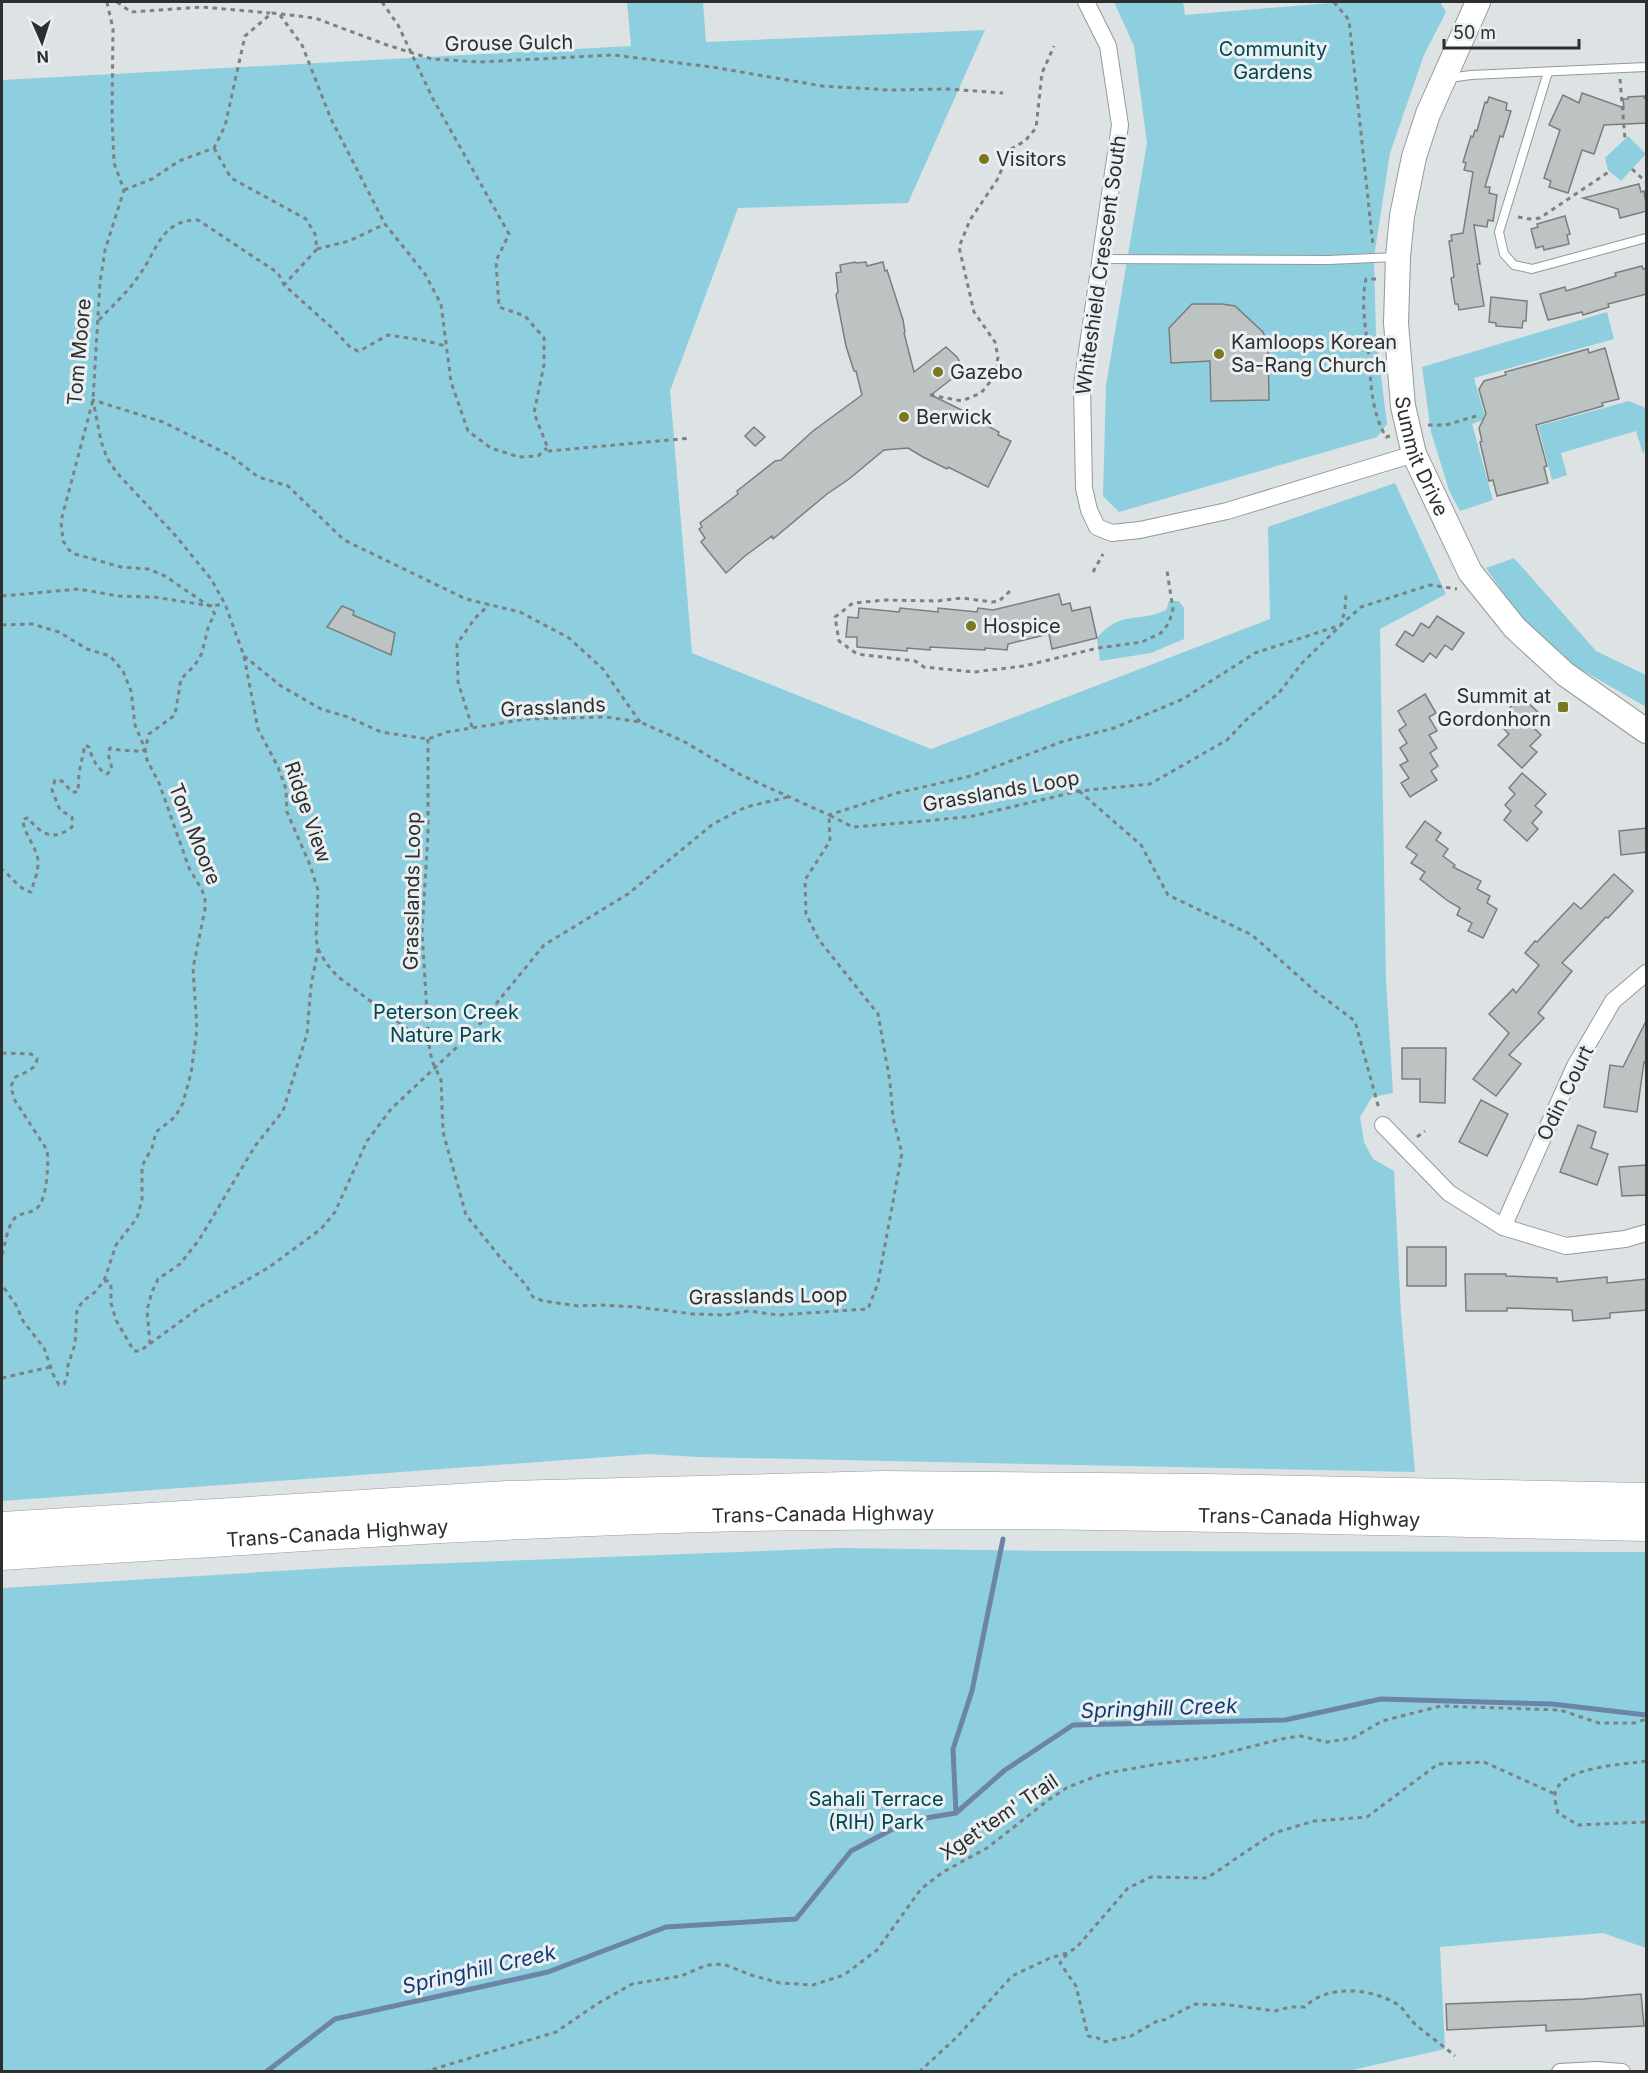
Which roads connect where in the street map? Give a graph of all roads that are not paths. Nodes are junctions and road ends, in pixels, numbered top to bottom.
1 (1086, 2) edge
2 (1476, 2) edge
3 (1647, 67) edge
4 (1548, 72) junction
5 (1443, 79) junction
6 (1647, 238) edge
7 (1100, 259) junction
8 (1390, 264) junction
9 (1414, 454) junction
10 (1647, 731) edge
11 (1647, 973) edge
12 (1383, 1125) road end
13 (1503, 1227) junction
14 (1647, 1233) edge
15 (1647, 1499) edge
16 (1647, 1525) edge
17 (2, 1528) edge
18 (2, 1554) edge
19 (1560, 2072) edge
20 (1622, 2072) edge

1 - 7 street, Whiteshield Crescent South
2 - 5 main road, Summit Drive
3 - 4 lane
4 - 5 lane
4 - 6 lane
5 - 8 main road, Summit Drive
7 - 8 lane
7 - 9 street, Whiteshield Crescent South
8 - 9 main road, Summit Drive
9 - 10 main road, Summit Drive
11 - 13 street, Odin Court
12 - 13 street
13 - 14 street
15 - 17 highway, Trans-Canada Highway
16 - 18 highway, Trans-Canada Highway
19 - 20 street

